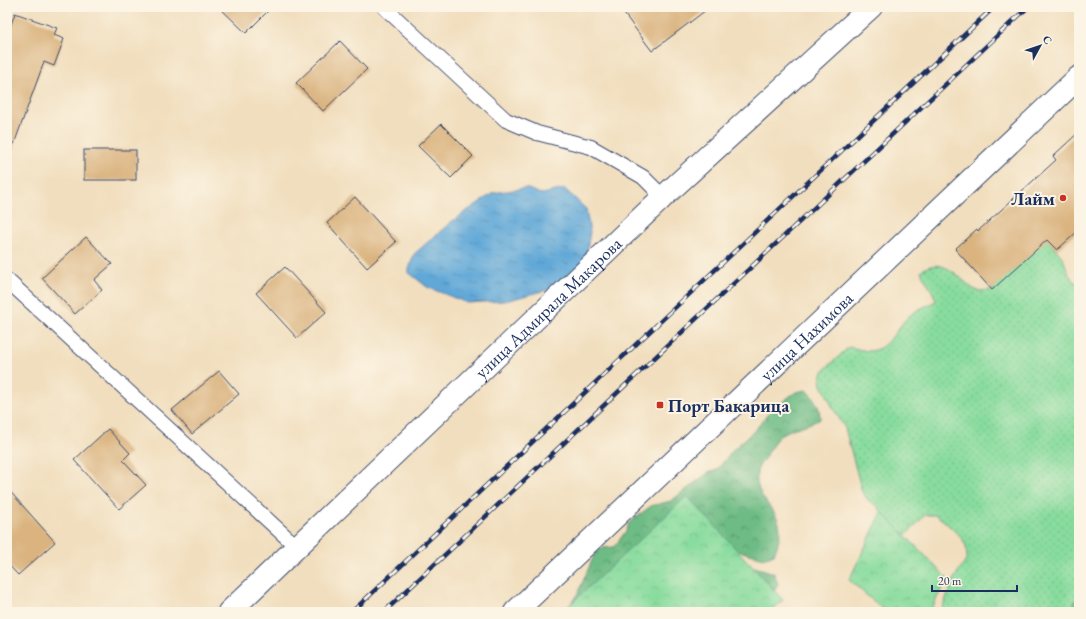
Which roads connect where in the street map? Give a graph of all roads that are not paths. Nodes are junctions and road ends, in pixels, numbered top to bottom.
1 (384, 7) edge
2 (871, 7) edge
3 (1079, 77) edge
4 (664, 197) junction
5 (7, 280) edge
6 (297, 547) junction
7 (229, 612) edge
8 (515, 612) edge

1 - 4 lane
2 - 4 street, улица Адмирала Макарова
3 - 8 street, улица Нахимова
4 - 6 street, улица Адмирала Макарова
5 - 6 lane
6 - 7 street, улица Адмирала Макарова

